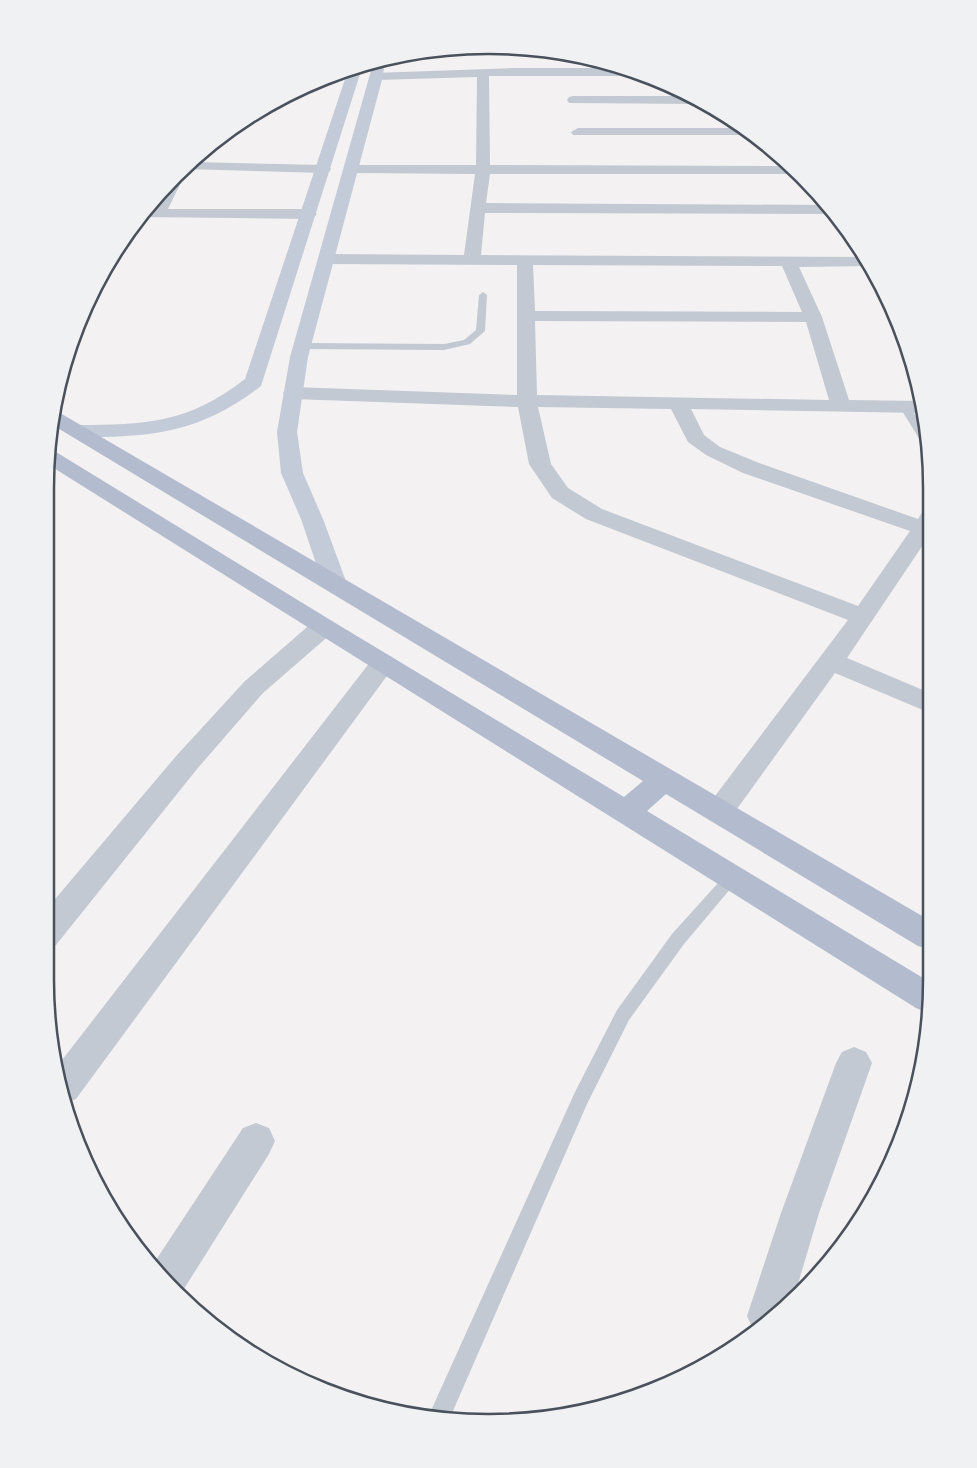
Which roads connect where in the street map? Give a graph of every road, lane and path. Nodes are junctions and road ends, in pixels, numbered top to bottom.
1 (379, 68) edge
2 (483, 74) junction
3 (619, 74) edge
4 (348, 78) edge
5 (570, 81) junction
6 (675, 96) edge
7 (737, 132) edge
8 (197, 166) edge
9 (324, 169) junction
10 (351, 169) junction
11 (483, 169) junction
12 (784, 170) edge
13 (316, 193) junction
14 (344, 194) junction
15 (478, 208) junction
16 (821, 210) edge
17 (153, 213) edge
18 (309, 214) junction
19 (326, 259) junction
20 (472, 260) junction
21 (525, 260) junction
22 (788, 261) junction
23 (859, 262) edge
24 (483, 295) dead end
25 (526, 316) junction
26 (813, 317) junction
27 (300, 351) junction
28 (264, 356) junction
29 (293, 393) junction
30 (526, 401) junction
31 (678, 402) junction
32 (840, 404) junction
33 (913, 406) edge
34 (59, 421) edge
35 (77, 431) junction
36 (55, 460) edge
37 (923, 521) edge
38 (923, 528) edge
39 (335, 584) junction
40 (863, 617) junction
41 (323, 627) junction
42 (831, 662) junction
43 (383, 664) junction
44 (923, 701) edge
45 (664, 779) junction
46 (626, 812) junction
47 (719, 812) junction
48 (732, 877) junction
49 (54, 924) edge
50 (923, 932) edge
51 (922, 995) edge
52 (854, 1063) dead end
53 (67, 1082) edge
54 (256, 1141) dead end
55 (170, 1275) edge
56 (770, 1310) edge
57 (441, 1412) edge

1 - 2 street
1 - 10 main road
2 - 5 street
2 - 11 street
3 - 5 street
4 - 9 main road
5 - 6 street
5 - 7 street
8 - 9 street
9 - 13 main road
10 - 11 street
10 - 14 main road
11 - 12 street
11 - 15 street
13 - 14 main road
13 - 18 main road
14 - 19 main road
15 - 16 street
15 - 20 street
17 - 18 street
18 - 28 main road
19 - 20 street
19 - 27 main road
20 - 21 street
21 - 22 street
21 - 25 street
22 - 23 street
22 - 26 street
24 - 27 lane
25 - 26 street
25 - 30 street
26 - 32 street
27 - 28 main road
27 - 29 main road
28 - 35 main road
29 - 30 street
29 - 39 main road
30 - 31 street
30 - 40 street
31 - 32 street
31 - 37 street
32 - 33 street
34 - 35 main road
35 - 39 main road
36 - 41 main road
38 - 40 street
39 - 45 main road
40 - 42 street
41 - 43 main road
41 - 49 street
42 - 44 street
42 - 47 street
43 - 46 main road
43 - 53 street
45 - 46 main road
45 - 47 main road
46 - 48 main road
47 - 50 main road
48 - 51 main road
48 - 57 lane
52 - 56 street
54 - 55 street

